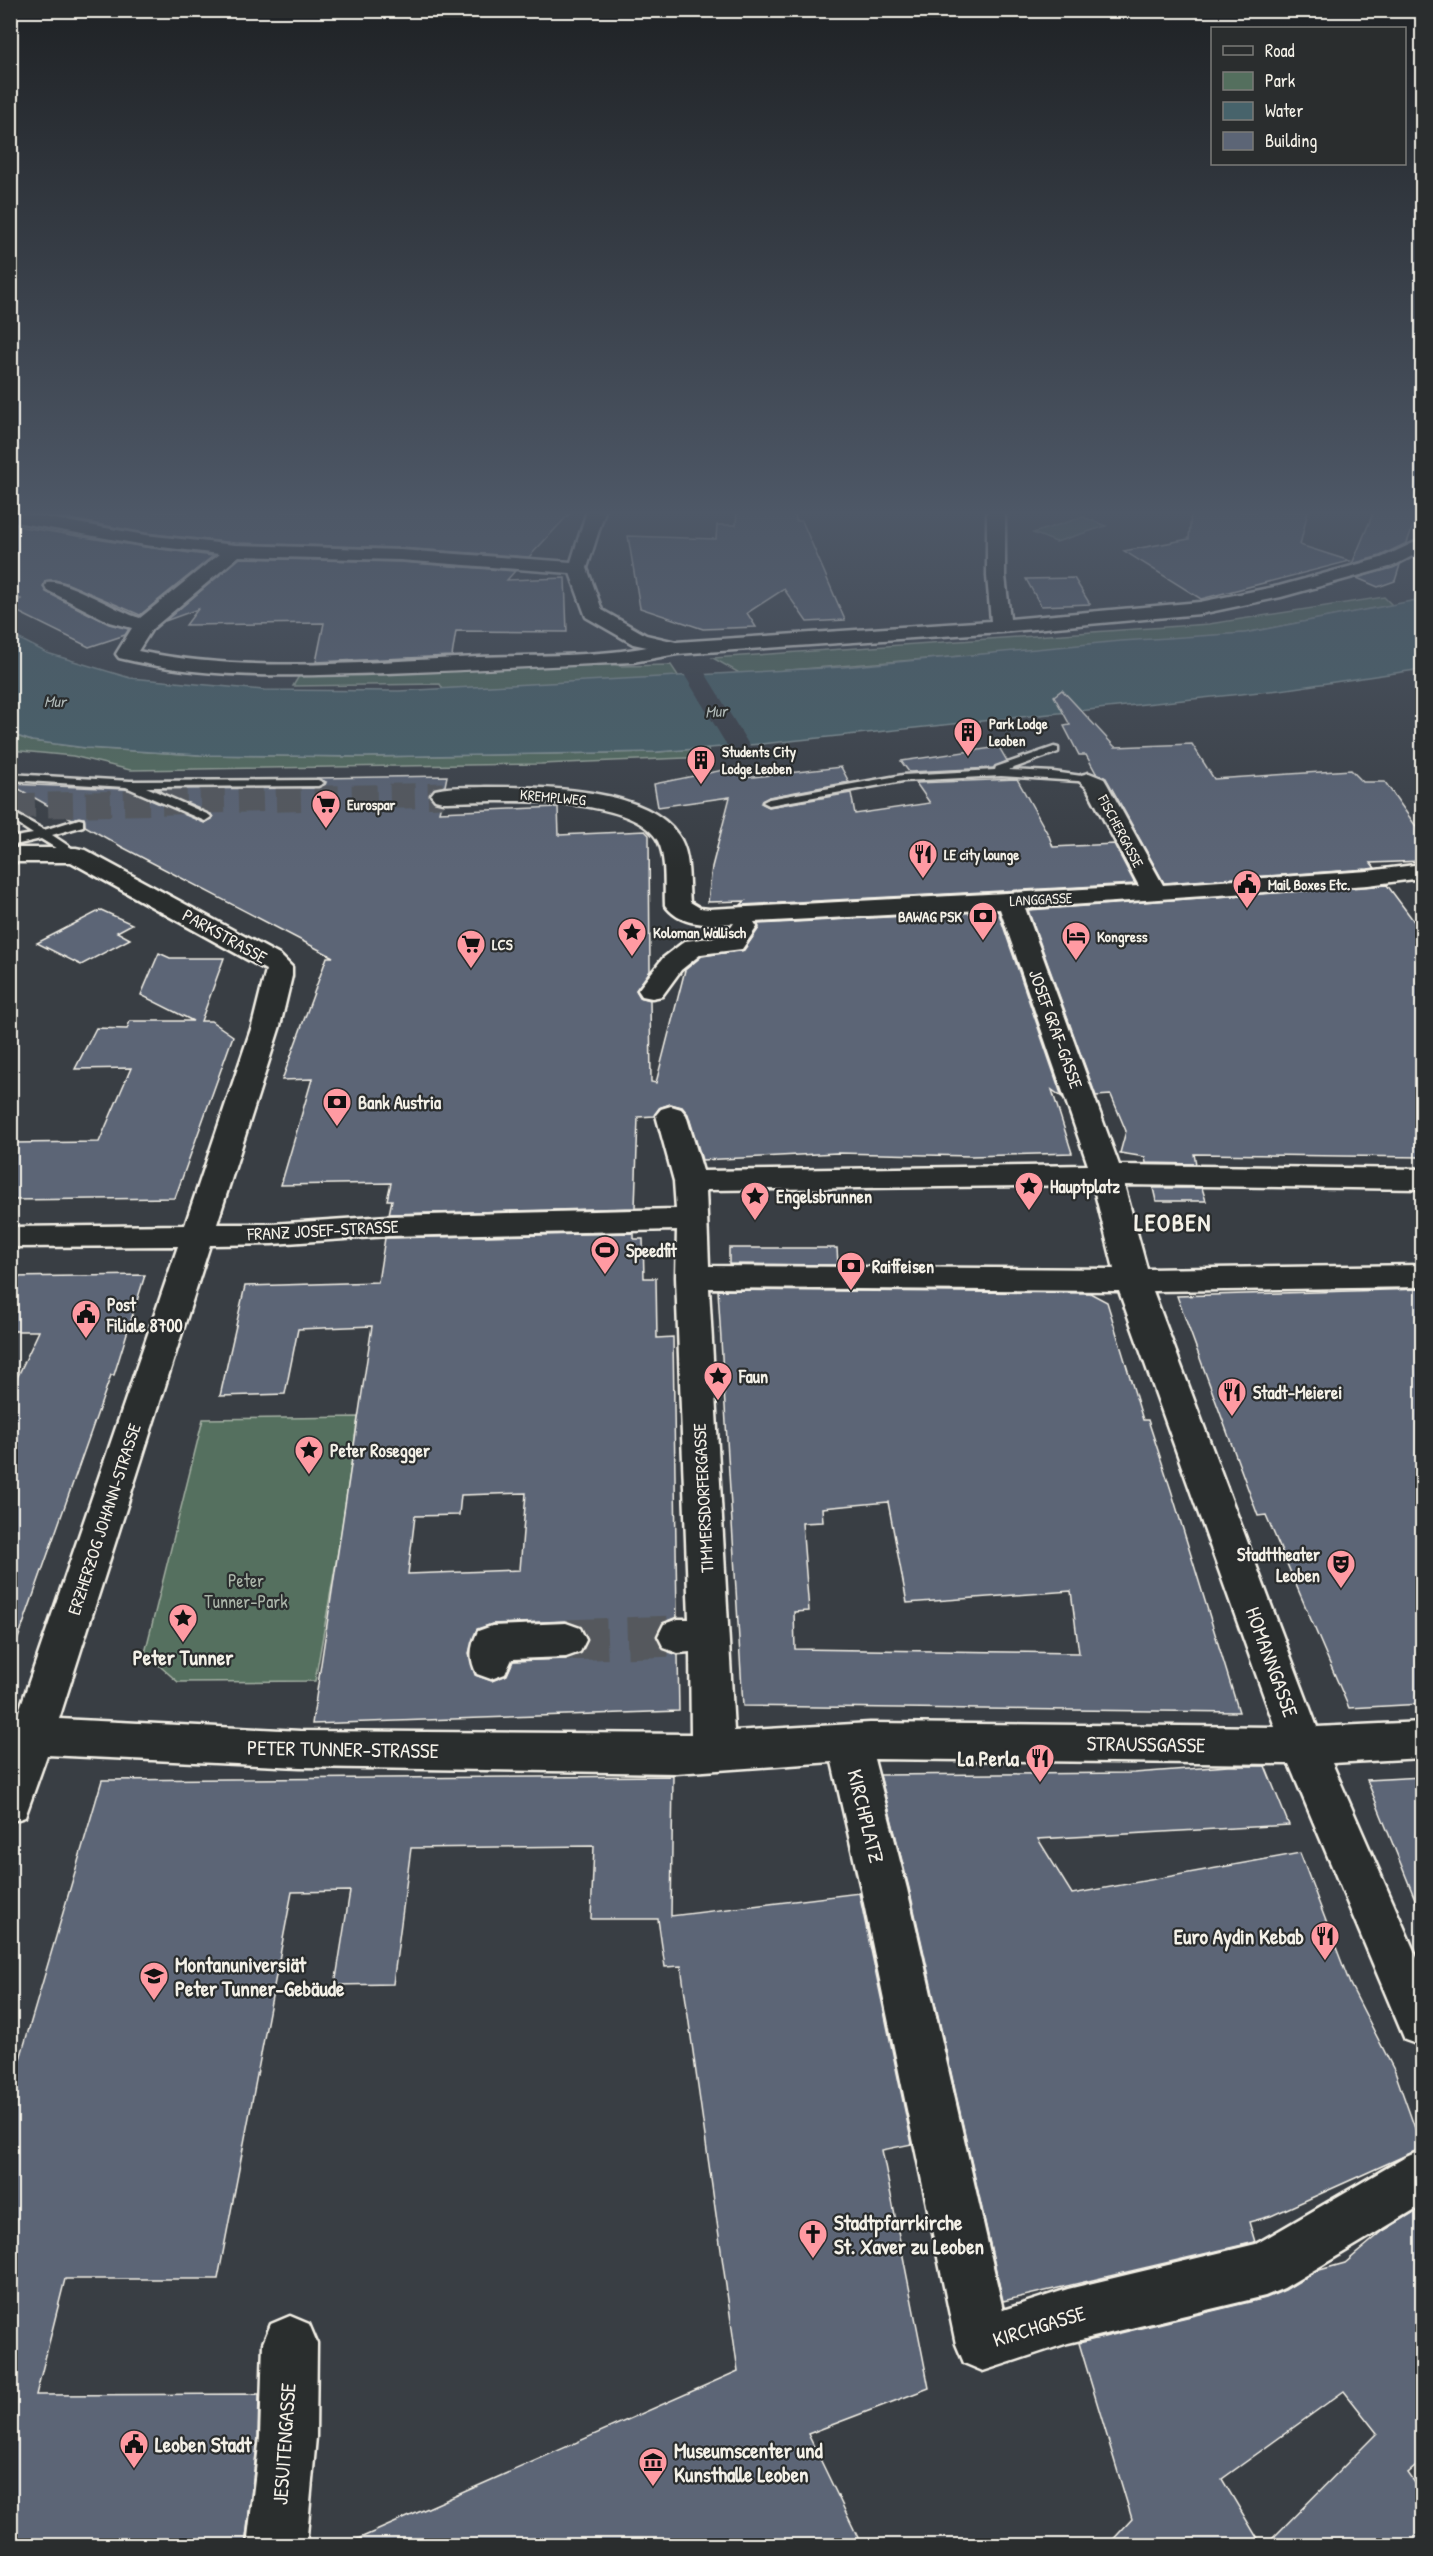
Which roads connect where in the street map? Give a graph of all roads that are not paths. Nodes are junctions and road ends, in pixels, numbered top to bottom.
1 (141, 630) edge
2 (623, 630) edge
3 (938, 630) edge
4 (677, 648) junction
5 (1054, 750) dead end
6 (972, 775) junction
7 (10, 777) edge
8 (1089, 780) joint
9 (318, 783) dead end
10 (128, 784) junction
11 (443, 795) tunnel mouth
12 (769, 802) dead end
13 (10, 814) edge
14 (205, 817) dead end
15 (79, 823) dead end
16 (41, 835) junction
17 (10, 842) edge
18 (10, 855) edge
19 (76, 855) junction
20 (1414, 872) edge
21 (1422, 892) edge
22 (1155, 893) junction
23 (1010, 901) junction
24 (678, 905) joint
25 (738, 935) dead end
26 (652, 990) dead end
27 (671, 1115) dead end
28 (1103, 1166) junction
29 (1422, 1179) edge
30 (690, 1181) junction
31 (693, 1219) junction
32 (196, 1235) junction
33 (10, 1237) edge
34 (1422, 1276) edge
35 (693, 1281) junction
36 (1135, 1287) junction
37 (566, 1640) tunnel mouth
38 (491, 1662) dead end
39 (22, 1735) edge
40 (700, 1739) junction
41 (1422, 1740) edge
42 (859, 1742) junction
43 (1303, 1746) junction
44 (10, 1803) edge
45 (884, 1889) joint
46 (1422, 2023) edge
47 (1422, 2176) edge
48 (290, 2343) dead end
49 (276, 2546) edge

1 - 4 street
2 - 4 street
3 - 4 street
5 - 6 lane, FISCHERGASSE
6 - 8 lane, FISCHERGASSE
6 - 12 lane, FISCHERGASSE
7 - 10 lane
8 - 22 street, FISCHERGASSE
9 - 10 lane
10 - 14 lane
11 - 24 street, KREMPLWEG
13 - 16 lane
15 - 16 lane
16 - 17 lane
16 - 19 lane
18 - 19 street, PARKSTRASSE
19 - 32 street, PARKSTRASSE
20 - 21 street
20 - 22 street, LANGGASSE
22 - 23 street, LANGGASSE
23 - 24 street, LANGGASSE
23 - 28 street, JOSEF GRAF-GASSE
25 - 26 street
27 - 30 street
28 - 29 street
28 - 30 street
28 - 36 street
30 - 31 street
31 - 32 street, FRANZ JOSEF-STRASSE
31 - 35 street
32 - 33 street, FRANZ JOSEF-STRASSE
32 - 39 street, ERZHERZOG JOHANN-STRASSE
34 - 36 street
35 - 36 street
35 - 40 street, TIMMERSDORFERGASSE
36 - 43 street, HOMANNGASSE
37 - 38 street
39 - 40 street, PETER TUNNER-STRASSE
39 - 44 street, ERZHERZOG JOHANN-STRASSE
40 - 42 street
41 - 43 street, STRAUSSGASSE
42 - 43 street, STRAUSSGASSE
42 - 45 street, KIRCHPLATZ
43 - 46 street, HOMANNGASSE
45 - 47 street, KIRCHGASSE
48 - 49 street, JESUITENGASSE

